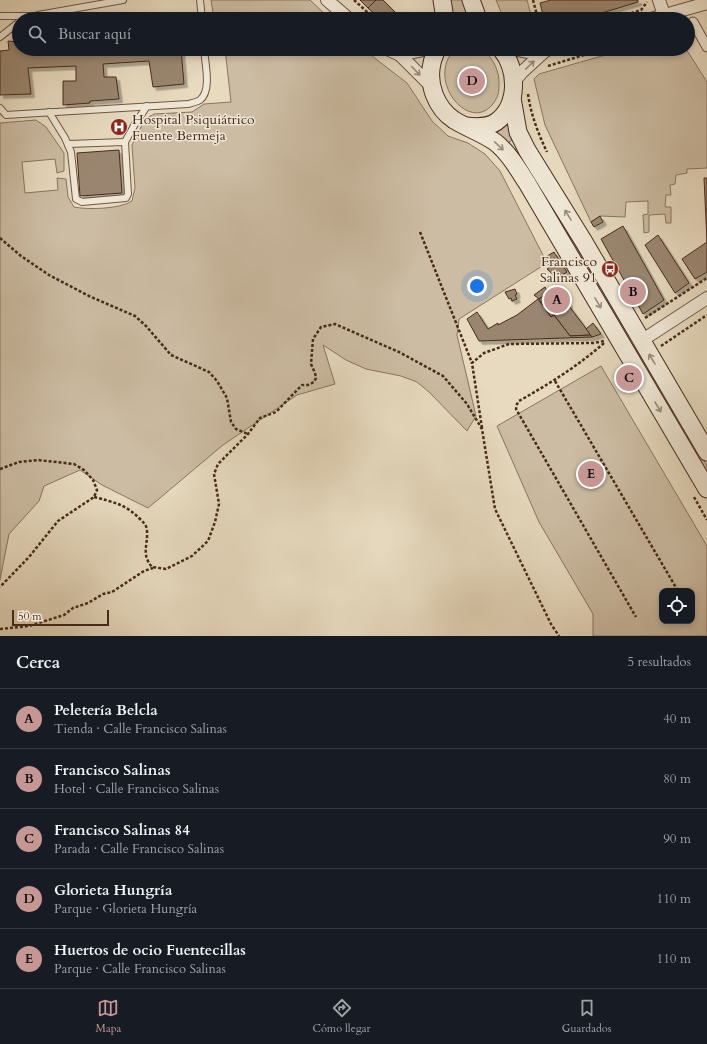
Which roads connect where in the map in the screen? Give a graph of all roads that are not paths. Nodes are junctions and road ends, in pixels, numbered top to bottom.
1 (123, 0) edge
2 (200, 0) edge
3 (327, 0) edge
4 (442, 0) edge
5 (471, 0) edge
6 (659, 0) edge
7 (707, 2) edge
8 (55, 12) edge
9 (201, 12) edge
10 (341, 12) edge
11 (445, 12) edge
12 (475, 12) edge
13 (663, 12) edge
14 (674, 12) edge
15 (0, 16) edge
16 (12, 16) edge
17 (695, 27) edge
18 (12, 28) edge
19 (0, 37) edge
20 (707, 47) edge
21 (205, 56) edge
22 (401, 56) edge
23 (434, 56) edge
24 (505, 56) edge
25 (543, 56) edge
26 (521, 84) junction
27 (432, 87) junction
28 (512, 98) junction
29 (147, 106) junction
30 (0, 108) edge
31 (49, 112) junction
32 (465, 126) junction
33 (125, 142) junction
34 (68, 144) junction
35 (707, 298) edge
36 (641, 341) junction
37 (707, 452) edge
38 (707, 490) edge

1 - 8 lane
2 - 9 lane
3 - 10 street
4 - 11 main road
5 - 12 main road
6 - 13 street
7 - 14 street
15 - 16 lane
17 - 20 street
18 - 19 lane
21 - 29 lane
22 -> 27 street
23 - 27 main road
24 - 26 main road
26 -> 25 street
26 - 28 main road
27 - 32 main road
28 - 32 main road
36 -> 28 main road
29 - 31 lane
29 - 33 lane
30 - 31 lane
31 - 34 lane
32 -> 38 main road
33 - 34 lane
33 - 34 lane
35 - 36 street
37 -> 36 main road

